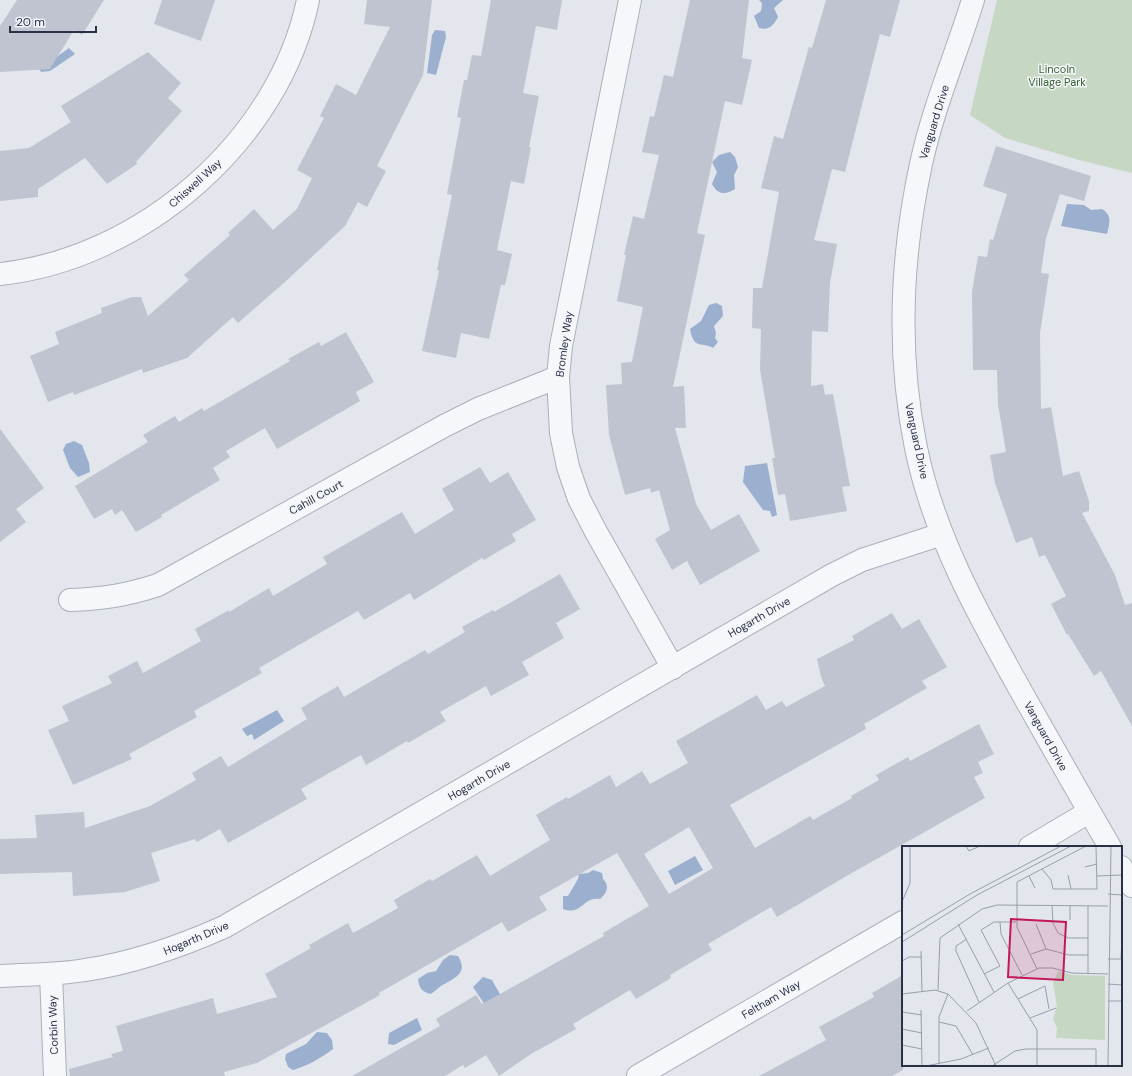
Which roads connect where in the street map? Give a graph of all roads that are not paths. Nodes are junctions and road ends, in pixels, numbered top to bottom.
1 (308, 0) edge
2 (630, 0) edge
3 (973, 0) edge
4 (0, 274) edge
5 (558, 377) junction
6 (942, 534) junction
7 (70, 600) dead end
8 (673, 668) junction
9 (1089, 812) junction
10 (1032, 846) edge
11 (1109, 846) edge
12 (1122, 868) edge
13 (1132, 886) edge
14 (902, 923) edge
15 (51, 974) junction
16 (0, 976) edge
17 (55, 1076) edge
18 (638, 1076) edge

1 - 4 street, Chiswell Way
2 - 5 street, Bromley Way
3 - 6 street, Vanguard Drive
5 - 7 street, Cahill Court
5 - 8 street, Bromley Way
6 - 8 street, Hogarth Drive
6 - 9 street, Vanguard Drive
8 - 15 street, Hogarth Drive
9 - 10 street
9 - 11 street, Vanguard Drive
12 - 13 street
14 - 18 street, Feltham Way
15 - 16 street, Hogarth Drive
15 - 17 street, Corbin Way

